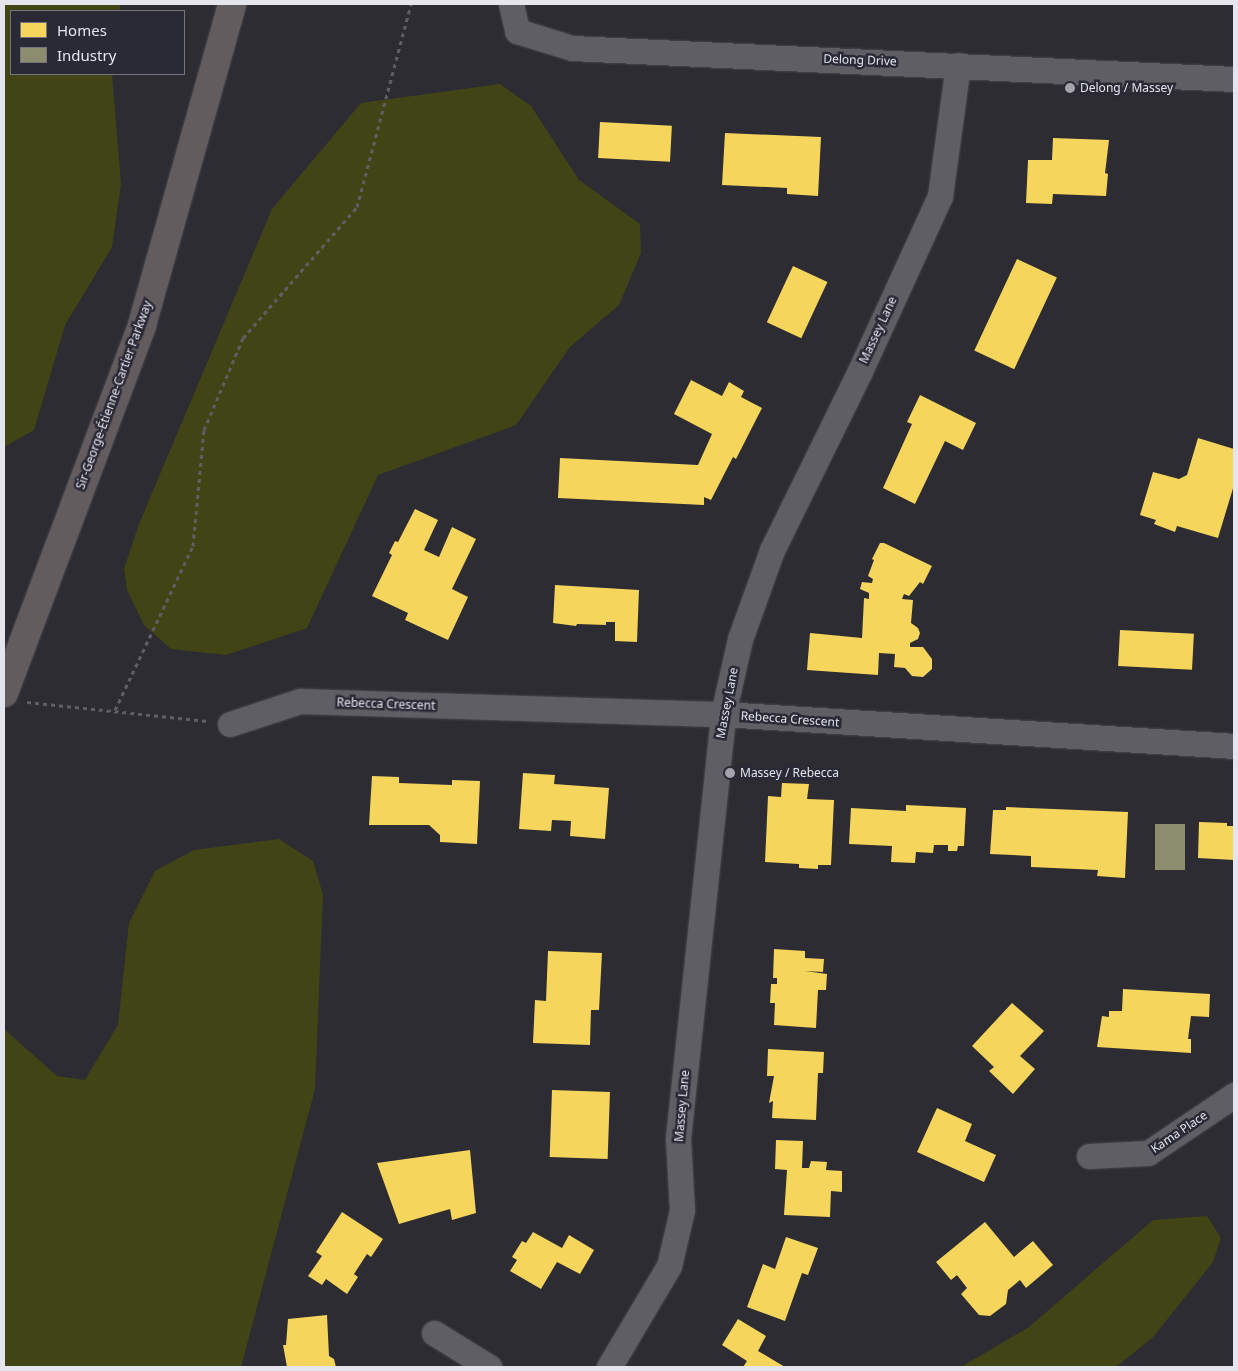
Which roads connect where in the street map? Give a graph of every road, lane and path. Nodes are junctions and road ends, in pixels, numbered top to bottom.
1 (232, 4) edge
2 (411, 4) edge
3 (511, 4) edge
4 (958, 64) junction
5 (1234, 79) edge
6 (13, 697) edge
7 (115, 710) junction
8 (722, 714) junction
9 (230, 724) joint
10 (1234, 746) edge
11 (1234, 1095) edge
12 (1090, 1156) dead end
13 (434, 1333) dead end
14 (489, 1367) edge
15 (609, 1367) edge

1 - 6 main road, Sir-George-Étienne-Cartier Parkway
2 - 7 path
3 - 4 street, Delong Drive
4 - 5 street, Delong Drive
4 - 8 street, Massey Lane
6 - 7 path
7 - 9 path
8 - 9 street, Rebecca Crescent
8 - 10 street, Rebecca Crescent
8 - 15 street, Massey Lane
11 - 12 street, Kama Place
13 - 14 street

